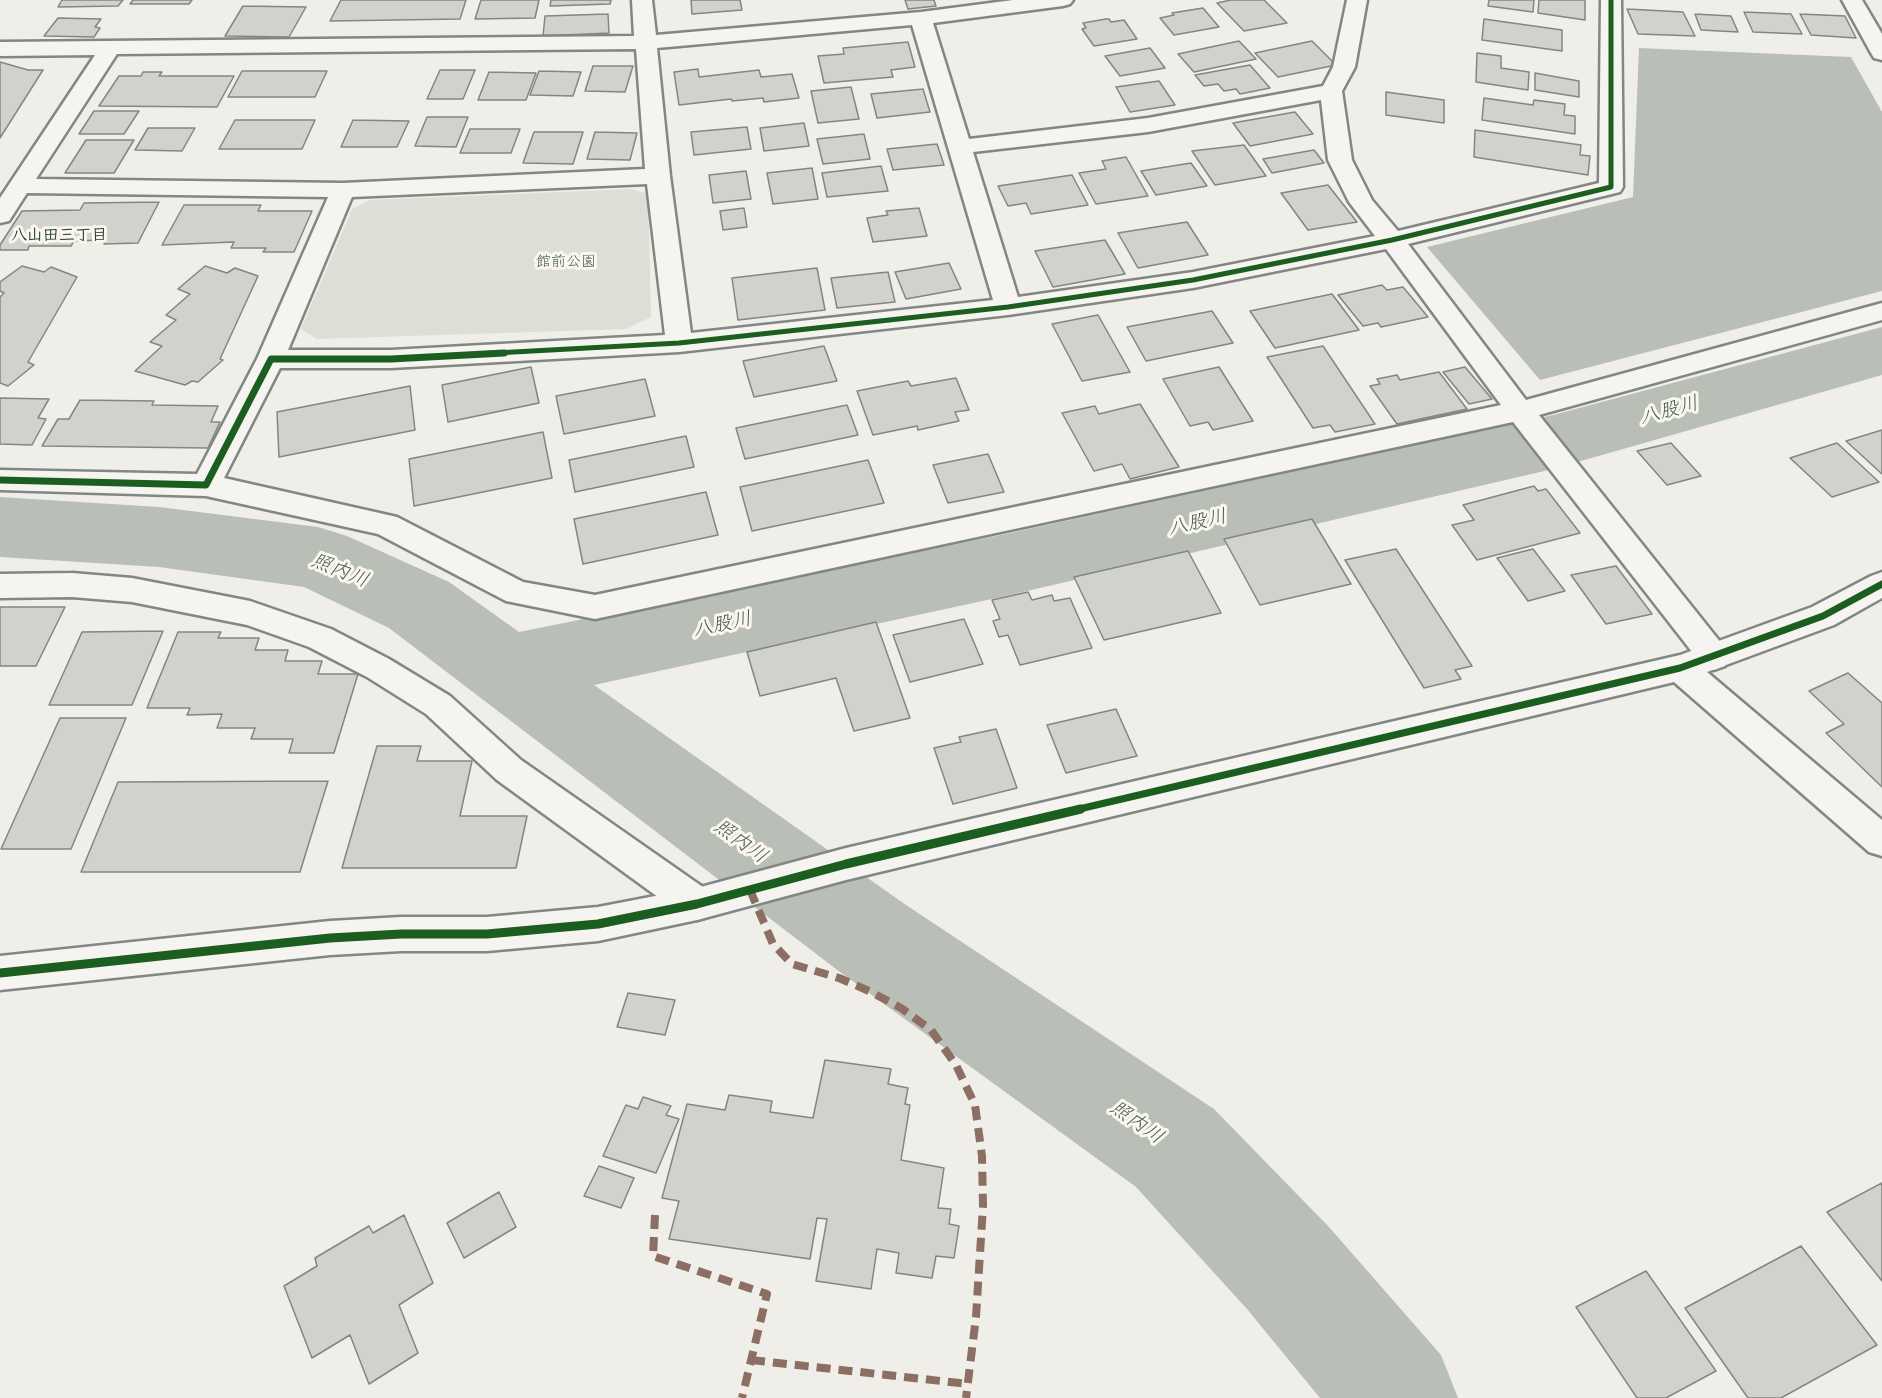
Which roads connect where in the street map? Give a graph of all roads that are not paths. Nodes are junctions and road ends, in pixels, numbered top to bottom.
1 (642, 0) edge
2 (1063, 0) edge
3 (1357, 0) edge
4 (1611, 0) edge
5 (1852, 0) edge
6 (921, 18) junction
7 (646, 42) junction
8 (0, 49) edge
9 (110, 49) junction
10 (1882, 53) edge
11 (1331, 91) junction
12 (959, 147) junction
13 (658, 176) junction
14 (20, 186) junction
15 (343, 190) junction
16 (0, 216) edge
17 (1392, 240) junction
18 (1008, 307) junction
19 (1882, 311) edge
20 (679, 343) junction
21 (271, 359) junction
22 (1520, 411) junction
23 (0, 480) edge
24 (206, 485) junction
25 (1882, 584) edge
26 (0, 586) edge
27 (1714, 657) junction
28 (1680, 668) junction
29 (1882, 841) edge
30 (697, 904) junction
31 (0, 973) edge

1 - 7 street
2 - 6 street
3 - 11 street
4 - 17 street
5 - 10 street
6 - 7 street
6 - 12 street
7 - 9 street
7 - 13 street
8 - 9 street
9 - 14 street
11 - 12 street
11 - 17 street
12 - 18 street
13 - 15 street
13 - 20 street
14 - 15 street
14 - 16 street
15 - 21 street
17 - 18 street
17 - 22 street
18 - 20 street
19 - 22 street
20 - 21 street
21 - 24 street
22 - 24 street
22 - 27 street
23 - 24 street
25 - 27 street
26 - 30 street
27 - 28 street
28 - 29 street
28 - 30 street
30 - 31 street

